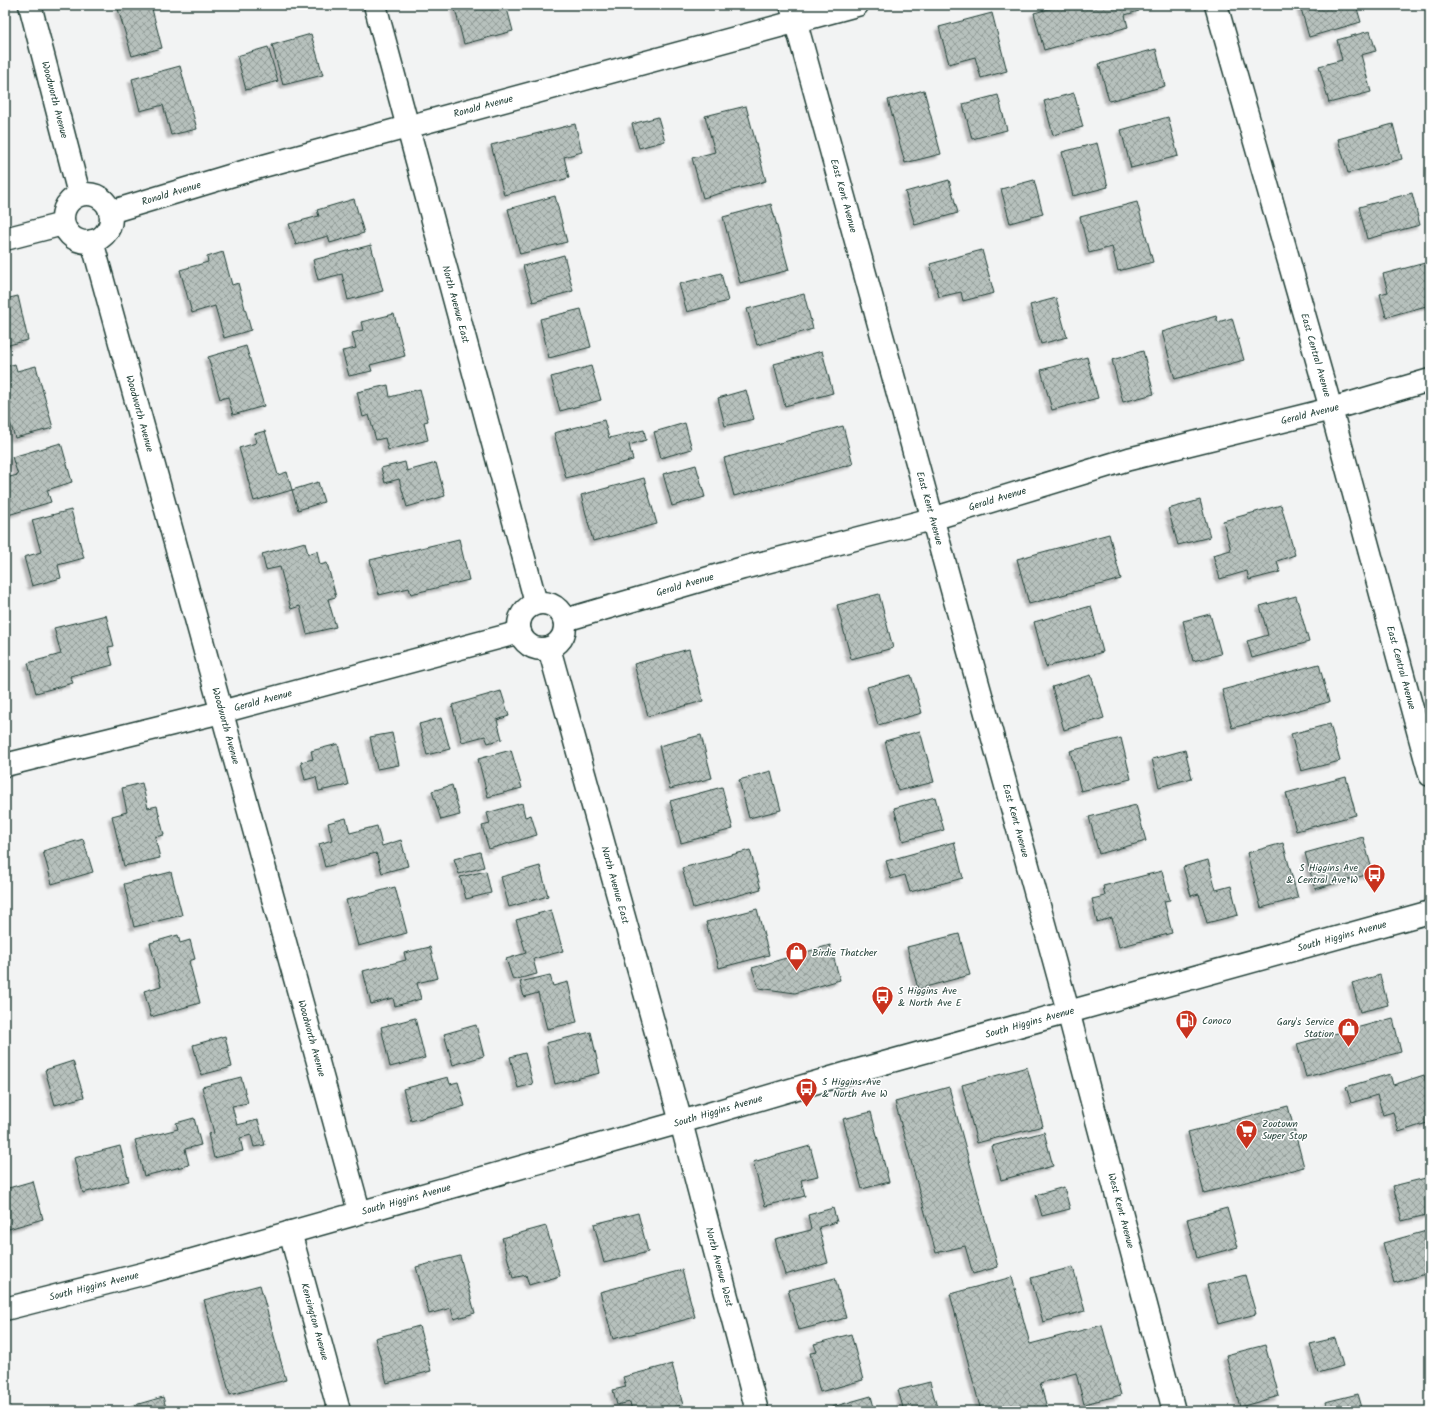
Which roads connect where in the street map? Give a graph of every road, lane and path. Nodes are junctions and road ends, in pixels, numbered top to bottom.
1 (30, 5) edge
2 (374, 5) edge
3 (857, 5) edge
4 (1216, 5) edge
5 (794, 13) edge
6 (408, 128) junction
7 (79, 194) junction
8 (110, 212) junction
9 (63, 224) junction
10 (5, 239) edge
11 (92, 241) junction
12 (1430, 380) edge
13 (1331, 409) junction
14 (932, 519) junction
15 (536, 603) junction
16 (565, 620) junction
17 (520, 632) junction
18 (549, 648) junction
19 (221, 712) junction
20 (5, 765) edge
21 (1430, 775) edge
22 (1430, 912) edge
23 (1068, 1011) junction
24 (681, 1122) junction
25 (359, 1212) junction
26 (290, 1232) junction
27 (5, 1309) edge
28 (339, 1411) edge
29 (757, 1411) edge
30 (1174, 1411) edge

1 - 7 street, Woodworth Avenue
2 - 6 street, North Avenue East
3 - 5 street, Ronald Avenue
4 - 13 street, East Central Avenue
5 - 6 street, Ronald Avenue
5 - 14 street, East Kent Avenue
6 - 8 street, Ronald Avenue
6 - 15 street, North Avenue East
7 - 8 street
7 - 9 street
8 - 11 street
9 - 10 street
9 - 11 street
11 - 19 street, Woodworth Avenue
12 - 13 street, Gerald Avenue
13 - 14 street, Gerald Avenue
13 - 21 street, East Central Avenue
14 - 16 street, Gerald Avenue
14 - 23 street, East Kent Avenue
15 - 16 street
15 - 17 street
16 - 18 street
17 - 18 street
17 - 19 street, Gerald Avenue
18 - 24 street, North Avenue East
19 - 20 street, Gerald Avenue
19 - 25 street, Woodworth Avenue
22 - 23 street, South Higgins Avenue
23 - 24 street, South Higgins Avenue
23 - 30 street, West Kent Avenue
24 - 25 street, South Higgins Avenue
24 - 29 street, North Avenue West
25 - 26 street, South Higgins Avenue
26 - 27 street, South Higgins Avenue
26 - 28 street, Kensington Avenue

